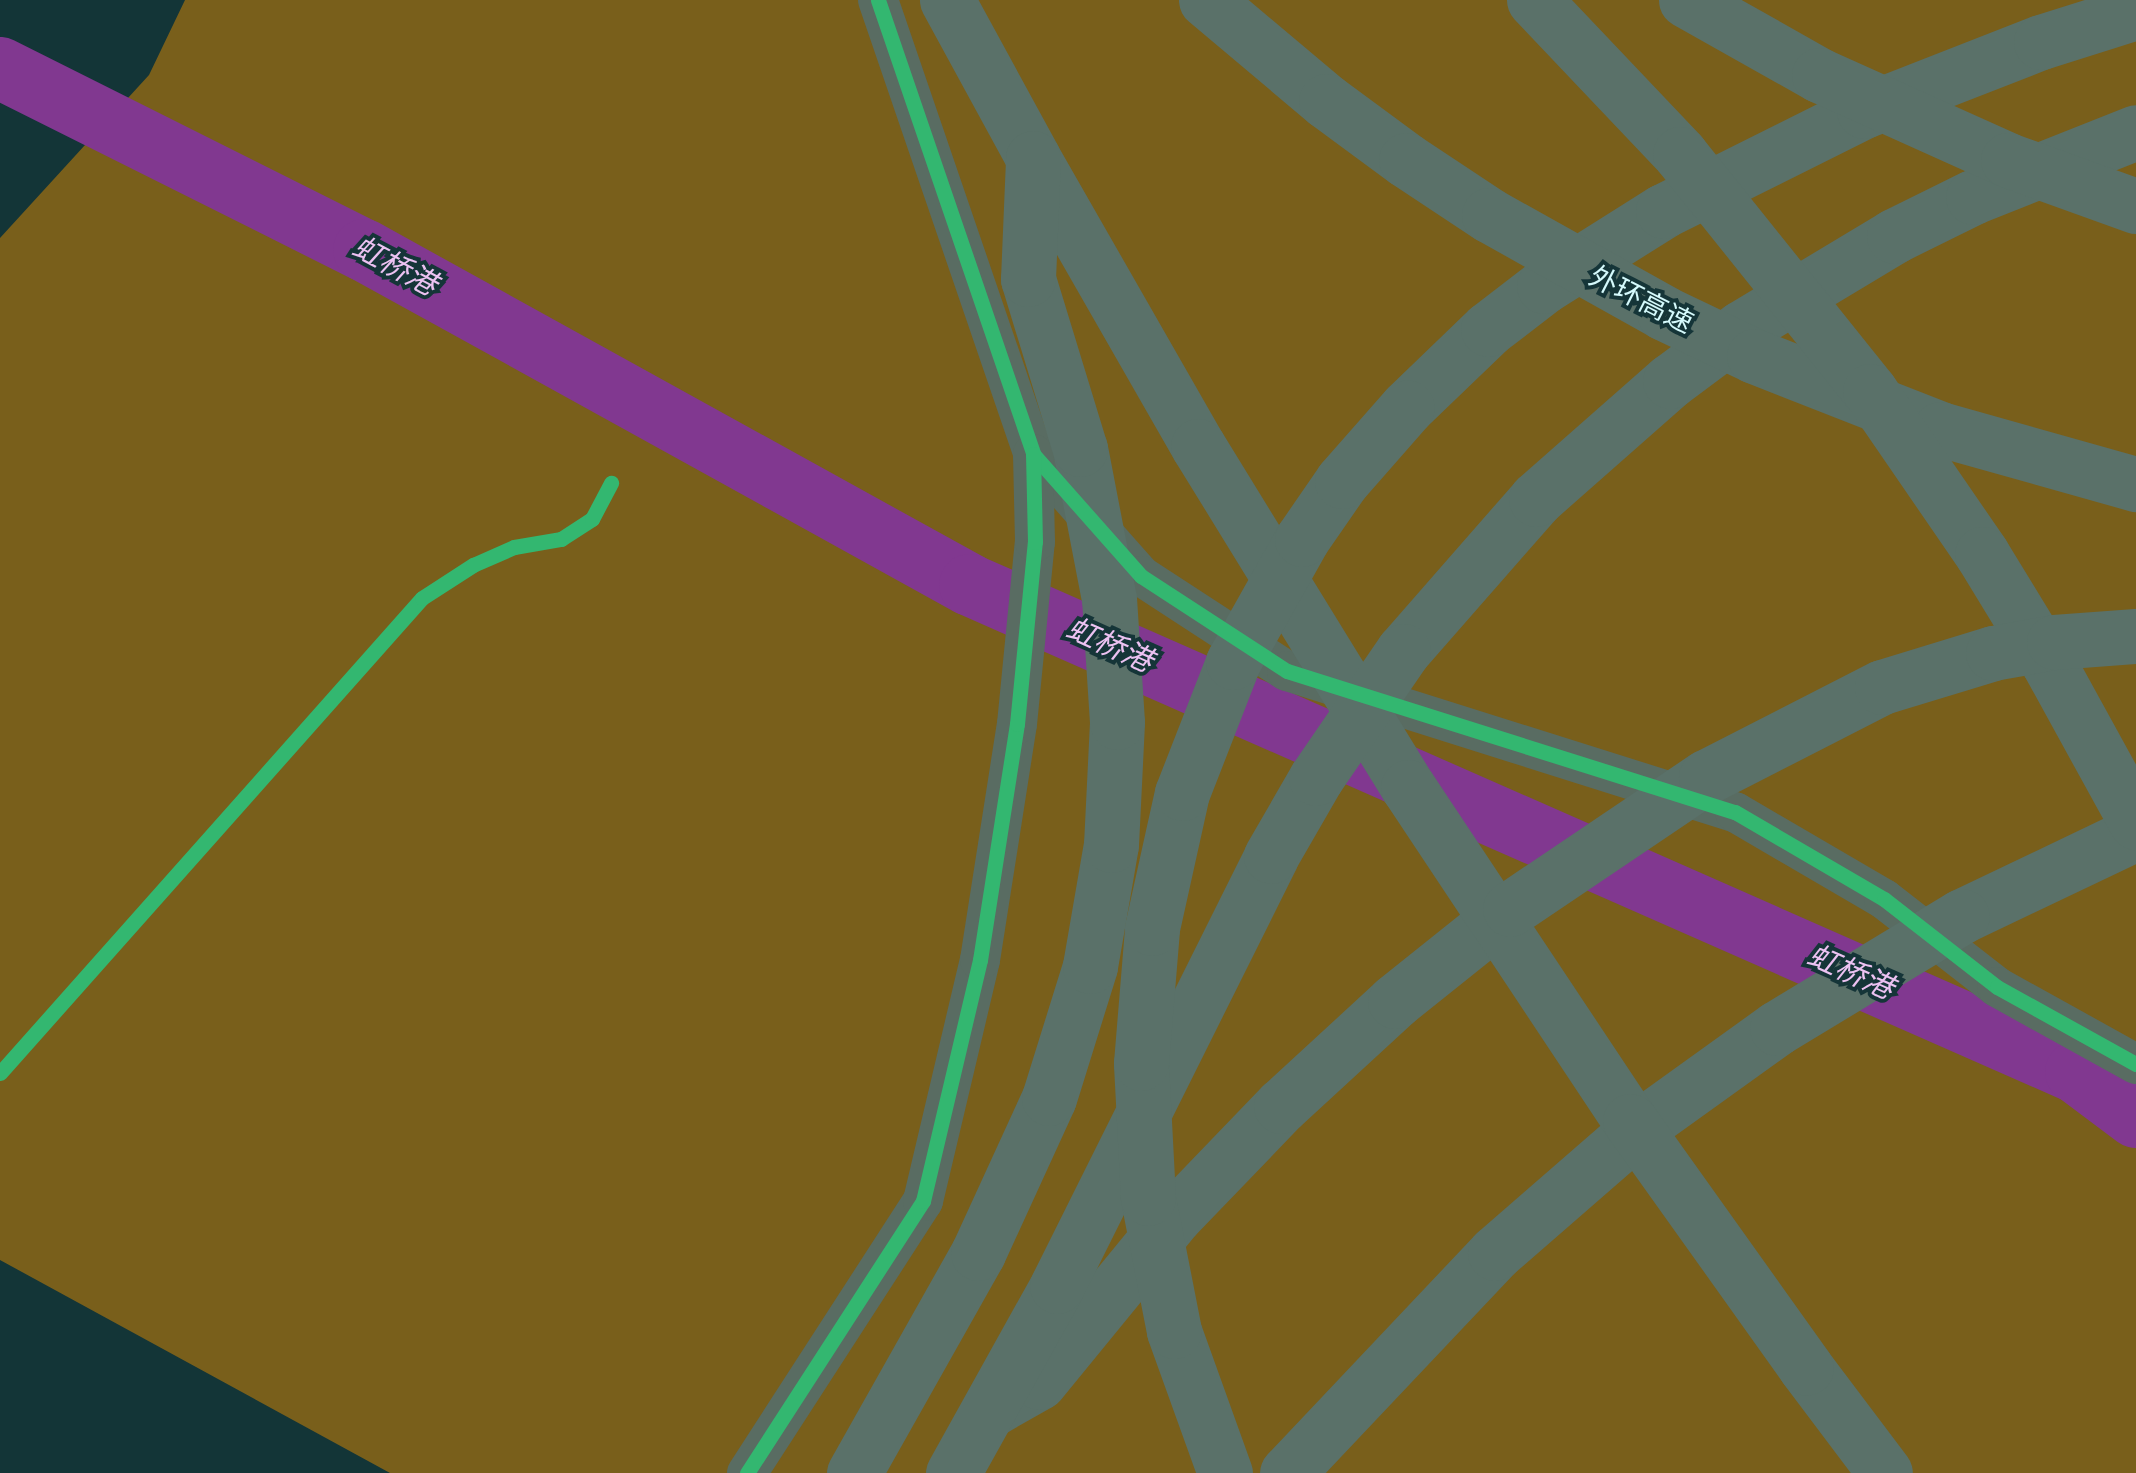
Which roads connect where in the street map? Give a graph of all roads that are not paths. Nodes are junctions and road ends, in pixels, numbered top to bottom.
1 (878, 0) edge
2 (947, 0) edge
3 (1206, 0) edge
4 (1534, 0) edge
5 (1686, 0) edge
6 (2136, 12) edge
7 (2136, 132) edge
8 (1033, 158) junction
9 (2136, 206) edge
10 (1033, 454) junction
11 (2136, 484) edge
12 (2136, 636) edge
13 (2136, 822) edge
14 (2136, 833) edge
15 (2136, 1064) edge
16 (990, 1410) junction
17 (747, 1473) edge
18 (854, 1473) edge
19 (953, 1473) edge
20 (1225, 1473) edge
21 (1287, 1473) edge
22 (1885, 1473) edge

1 - 10 street
2 - 8 highway
3 - 11 highway, 外环高速, bridge
4 - 13 highway, bridge
5 - 9 highway, bridge
6 - 20 highway, bridge
7 - 16 highway, bridge
8 - 18 highway, bridge
8 - 22 highway, bridge
10 - 15 street
10 - 17 street
12 - 16 highway, bridge
14 - 21 highway, bridge
16 - 19 highway

